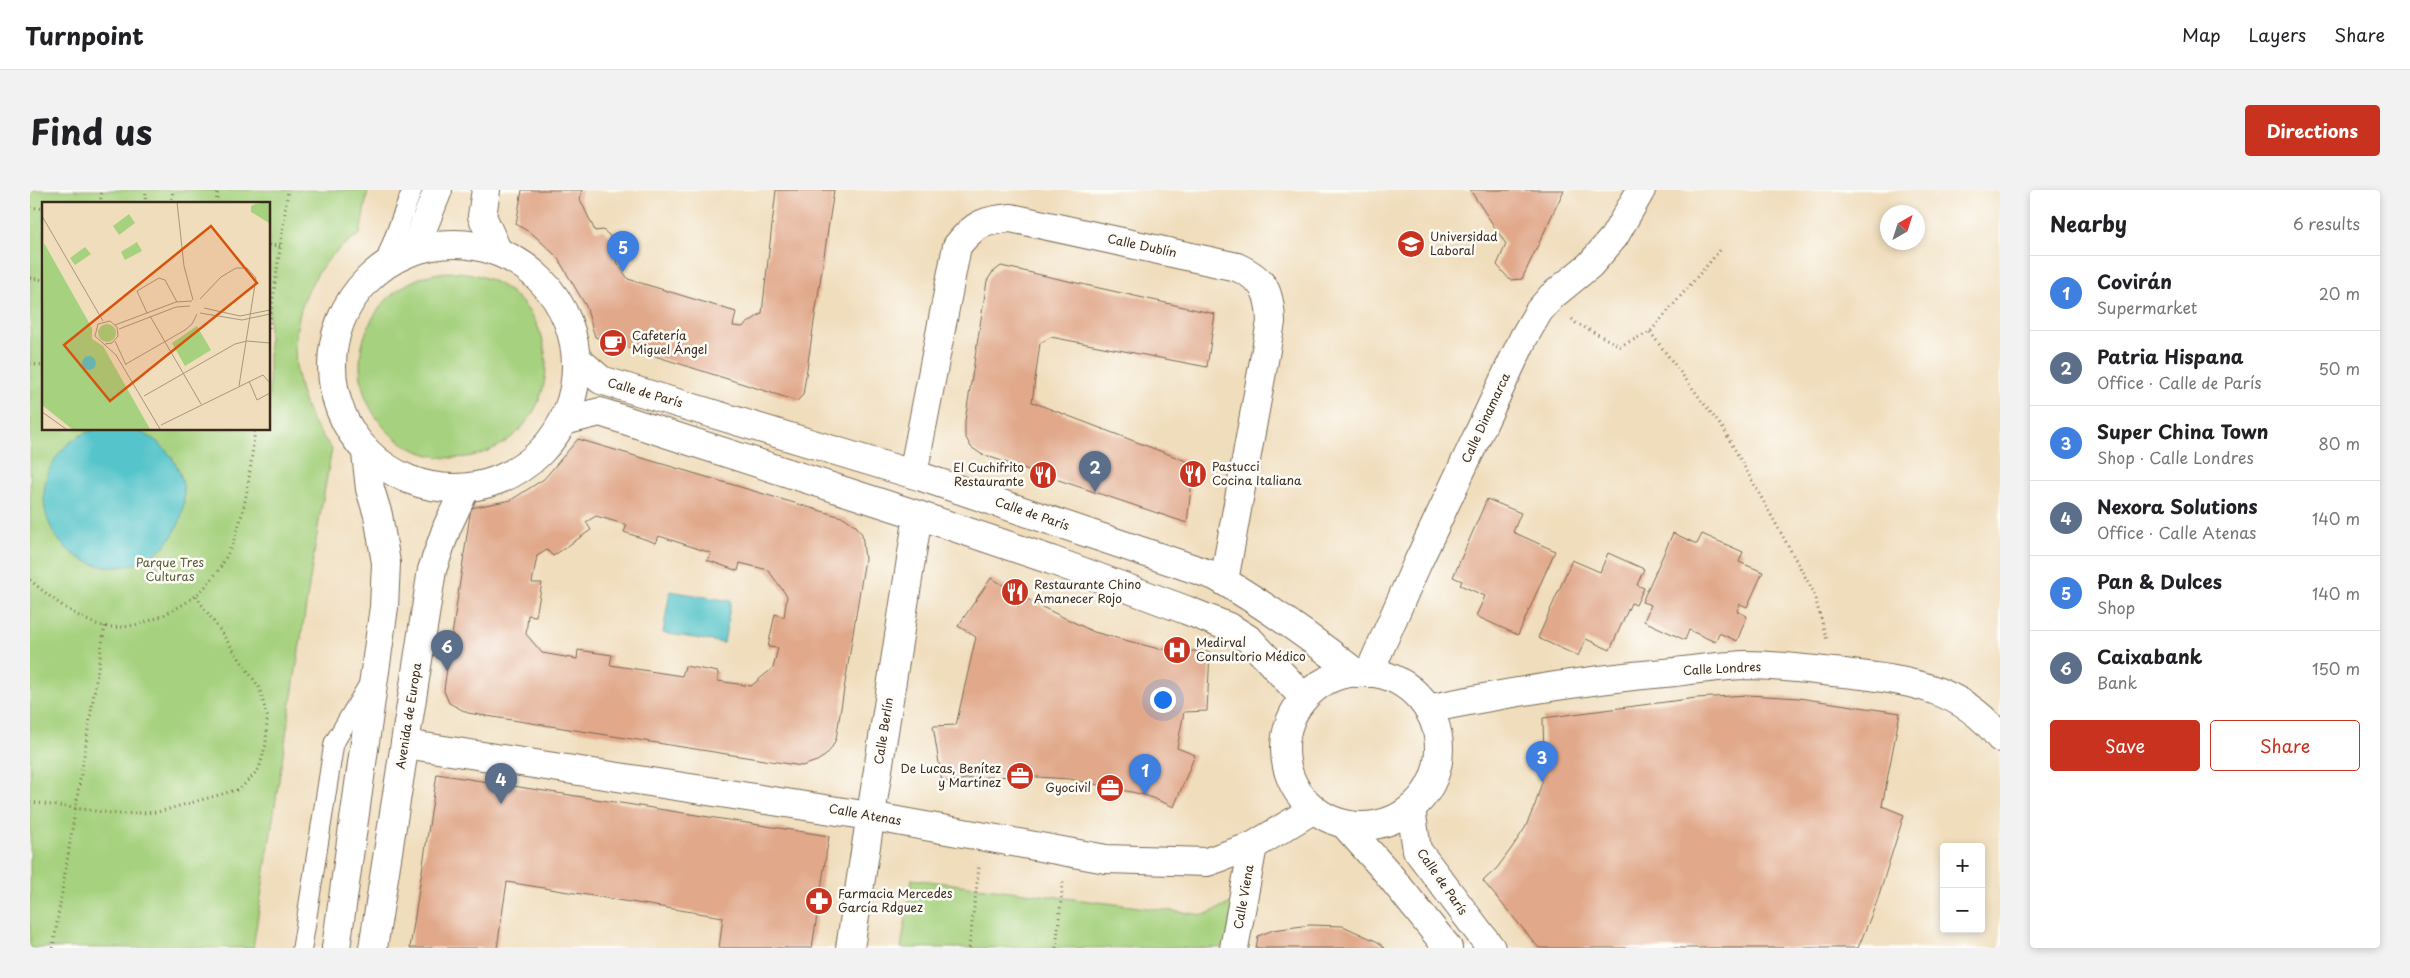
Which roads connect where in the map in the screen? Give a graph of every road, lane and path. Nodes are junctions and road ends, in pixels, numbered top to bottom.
1 (288, 190) edge
2 (412, 190) edge
3 (438, 190) edge
4 (486, 190) edge
5 (1641, 190) edge
6 (270, 244) edge
7 (280, 246) junction
8 (1722, 249) dead end
9 (414, 250) junction
10 (498, 252) junction
11 (384, 265) junction
12 (1552, 296) junction
13 (270, 314) edge
14 (1650, 332) junction
15 (576, 358) junction
16 (564, 421) junction
17 (255, 430) edge
18 (366, 453) junction
19 (913, 474) junction
20 (465, 489) junction
21 (918, 515) junction
22 (30, 580) edge
23 (1224, 582) junction
24 (196, 596) junction
25 (105, 625) junction
26 (1835, 672) junction
27 (1362, 673) junction
28 (374, 676) junction
29 (1304, 698) junction
30 (1428, 709) junction
31 (2000, 738) edge
32 (405, 744) junction
33 (30, 802) edge
34 (74, 808) junction
35 (1314, 809) junction
36 (1411, 809) junction
37 (870, 816) junction
38 (1344, 824) junction
39 (983, 836) junction
40 (1253, 846) junction
41 (1066, 852) junction
42 (53, 948) edge
43 (302, 948) edge
44 (336, 948) edge
45 (374, 948) edge
46 (850, 948) edge
47 (969, 948) edge
48 (1056, 948) edge
49 (1234, 948) edge
50 (1448, 948) edge
51 (1491, 948) edge

1 - 7 path
2 - 11 lane
3 - 9 street
4 - 10 street
5 - 12 street, Calle Dinamarca
6 - 7 path
7 - 13 path
8 - 14 path
9 - 10 street
9 - 11 street
10 - 15 street
11 - 18 street
12 - 14 path
12 - 27 street, Calle Dinamarca
14 - 26 path
15 - 16 street
15 - 19 street, Calle de París
16 - 20 street
16 - 21 street
17 - 24 path
18 - 20 street
18 - 28 street
19 - 23 street, Calle de París
19 - 23 street, Calle Dublín
20 - 32 street, Avenida de Europa
21 - 29 street
21 - 37 street, Calle Berlín
22 - 25 path
23 - 27 street, Calle de París
24 - 25 path
24 - 34 path
25 - 34 path
26 - 30 street, Calle Londres
26 - 31 street, Calle Londres
27 - 29 street
27 - 30 street
28 - 43 lane
28 - 44 street
29 - 35 street
30 - 36 street
32 - 37 street, Calle Atenas
32 - 45 street, Avenida de Europa
33 - 34 path
34 - 42 path
35 - 38 street
35 - 40 street, Calle Atenas
36 - 38 street
36 - 51 street, Calle de París
37 - 39 street, Calle Atenas
37 - 46 street, Calle Berlín
38 - 50 street
39 - 41 street, Calle Atenas
39 - 47 path
40 - 41 street, Calle Atenas
40 - 49 street, Calle Viena
41 - 48 path

